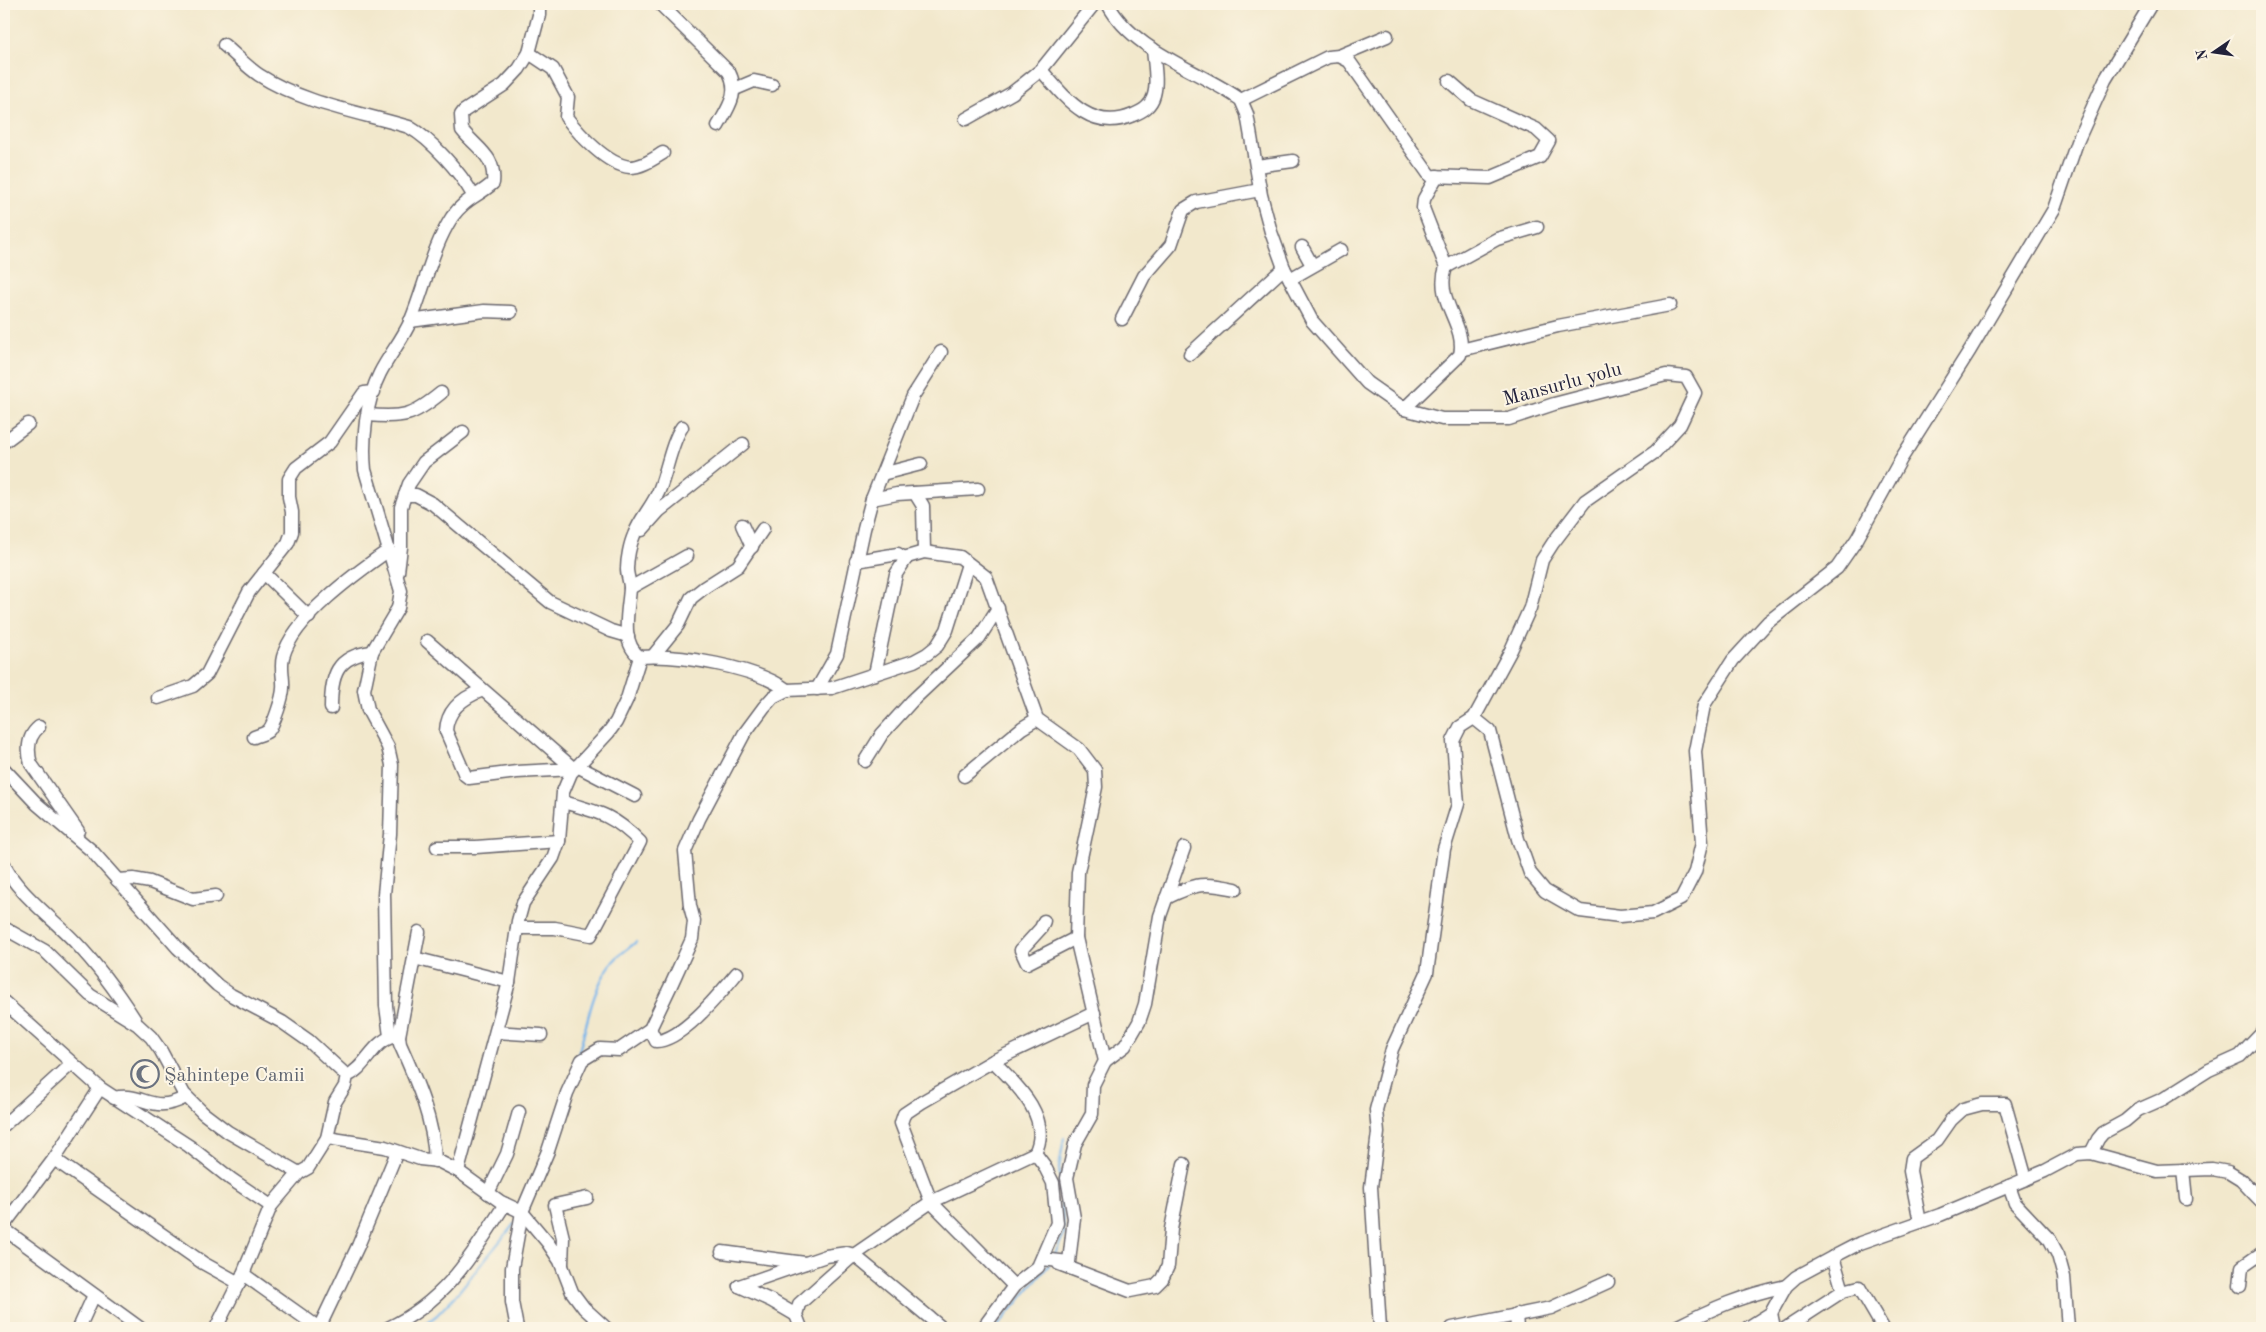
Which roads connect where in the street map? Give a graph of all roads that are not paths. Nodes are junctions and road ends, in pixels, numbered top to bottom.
1 (539, 4) edge
2 (660, 4) edge
3 (1094, 4) edge
4 (2151, 4) edge
5 (1113, 5) edge
6 (1388, 36) dead end
7 (224, 45) dead end
8 (1153, 49) junction
9 (528, 54) junction
10 (1339, 56) junction
11 (1041, 70) junction
12 (1449, 81) dead end
13 (772, 85) dead end
14 (735, 88) junction
15 (1241, 100) junction
16 (966, 119) dead end
17 (718, 126) dead end
18 (663, 153) dead end
19 (1293, 161) dead end
20 (1257, 166) junction
21 (1437, 176) junction
22 (1260, 190) junction
23 (473, 195) junction
24 (1537, 227) dead end
25 (1302, 247) dead end
26 (1341, 250) dead end
27 (1312, 265) junction
28 (1446, 267) junction
29 (1287, 273) junction
30 (1670, 306) dead end
31 (512, 312) dead end
32 (1122, 319) dead end
33 (410, 321) junction
34 (1461, 350) junction
35 (941, 352) dead end
36 (1190, 354) dead end
37 (374, 392) junction
38 (441, 393) dead end
39 (1404, 409) junction
40 (368, 415) junction
41 (28, 424) dead end
42 (682, 427) dead end
43 (463, 432) dead end
44 (4, 442) edge
45 (744, 444) dead end
46 (921, 464) dead end
47 (882, 474) junction
48 (978, 489) dead end
49 (915, 494) junction
50 (405, 495) junction
51 (872, 499) junction
52 (742, 526) dead end
53 (763, 529) dead end
54 (633, 536) junction
55 (752, 547) junction
56 (389, 550) junction
57 (924, 552) junction
58 (687, 556) dead end
59 (906, 559) junction
60 (856, 561) junction
61 (968, 564) junction
62 (264, 573) junction
63 (398, 575) junction
64 (630, 588) junction
65 (998, 608) junction
66 (309, 617) junction
67 (628, 636) junction
68 (427, 641) dead end
69 (372, 652) junction
70 (646, 656) junction
71 (875, 674) junction
72 (818, 689) junction
73 (483, 690) junction
74 (787, 690) junction
75 (158, 698) dead end
76 (331, 708) dead end
77 (1474, 718) junction
78 (1037, 719) junction
79 (39, 727) dead end
80 (254, 736) dead end
81 (865, 761) dead end
82 (575, 767) junction
83 (4, 769) edge
84 (964, 776) dead end
85 (635, 796) dead end
86 (563, 802) junction
87 (559, 841) junction
88 (437, 847) dead end
89 (1184, 848) dead end
90 (92, 851) junction
91 (4, 864) edge
92 (117, 880) junction
93 (1236, 888) dead end
94 (216, 896) dead end
95 (1166, 898) junction
96 (1044, 921) dead end
97 (4, 928) edge
98 (517, 928) junction
99 (419, 932) dead end
100 (1076, 938) junction
101 (414, 958) junction
102 (737, 973) dead end
103 (510, 982) junction
104 (4, 1003) edge
105 (1094, 1013) junction
106 (138, 1025) junction
107 (650, 1029) junction
108 (496, 1032) junction
109 (2262, 1033) edge
110 (541, 1035) dead end
111 (394, 1036) junction
112 (993, 1061) junction
113 (1105, 1061) junction
114 (71, 1064) junction
115 (347, 1076) junction
116 (100, 1088) junction
117 (186, 1096) junction
118 (114, 1098) junction
119 (519, 1112) dead end
120 (4, 1125) edge
121 (327, 1138) junction
122 (396, 1152) junction
123 (1035, 1153) junction
124 (2091, 1153) junction
125 (54, 1159) junction
126 (435, 1161) junction
127 (1184, 1164) dead end
128 (2183, 1170) junction
129 (458, 1171) junction
130 (299, 1173) junction
131 (2026, 1179) junction
132 (2008, 1186) junction
133 (488, 1193) junction
134 (586, 1198) dead end
135 (2186, 1199) dead end
136 (931, 1202) junction
137 (2262, 1202) edge
138 (505, 1204) junction
139 (270, 1206) junction
140 (522, 1212) junction
141 (1920, 1222) junction
142 (4, 1225) edge
143 (4, 1229) edge
144 (722, 1252) dead end
145 (2262, 1253) edge
146 (854, 1255) junction
147 (1833, 1257) junction
148 (1047, 1260) junction
149 (805, 1263) junction
150 (562, 1267) junction
151 (241, 1279) junction
152 (1608, 1282) dead end
153 (1014, 1286) junction
154 (1786, 1286) junction
155 (2240, 1286) dead end
156 (1843, 1291) junction
157 (94, 1295) junction
158 (1771, 1313) junction
159 (1516, 1314) junction
160 (796, 1315) junction
161 (79, 1328) edge
162 (140, 1328) edge
163 (216, 1328) edge
164 (388, 1328) edge
165 (517, 1328) edge
166 (606, 1328) edge
167 (801, 1328) edge
168 (942, 1328) edge
169 (983, 1328) edge
170 (1380, 1328) edge
171 (1452, 1328) edge
172 (1517, 1328) edge
173 (1674, 1328) edge
174 (1747, 1328) edge
175 (1774, 1328) edge
176 (1786, 1328) edge
177 (1883, 1328) edge
178 (2068, 1328) edge

1 - 9 street
2 - 14 street
3 - 11 street
4 - 77 street
5 - 8 street
6 - 10 street
7 - 23 street
8 - 11 street
8 - 15 street
9 - 18 street
9 - 23 street
10 - 15 street
10 - 21 street
11 - 16 street
12 - 21 street
13 - 14 street
14 - 17 street
15 - 20 street, Mansurlu yolu
19 - 20 street
20 - 22 street, Mansurlu yolu
21 - 28 street
22 - 29 street, Mansurlu yolu
22 - 32 street
23 - 33 street
24 - 28 street
25 - 27 street
26 - 27 street
27 - 29 street
28 - 34 street
29 - 36 street
29 - 39 street, Mansurlu yolu
30 - 34 street
31 - 33 street
33 - 37 street
34 - 39 street
35 - 47 street
37 - 40 street
37 - 62 street
38 - 40 street
39 - 77 street, Mansurlu yolu
40 - 56 street
41 - 44 street
42 - 54 street
43 - 50 street
45 - 54 street
46 - 47 street
47 - 51 street
48 - 49 street
49 - 51 street
49 - 57 street
50 - 63 street
50 - 67 street
51 - 60 street
52 - 55 street
53 - 55 street
54 - 64 street
55 - 70 street
56 - 63 street
56 - 66 street
57 - 59 street
57 - 61 street
58 - 64 street
59 - 60 street
59 - 71 street
60 - 72 street
61 - 65 street
61 - 71 street
62 - 66 street
62 - 75 street
63 - 69 street
64 - 67 street
65 - 78 street
65 - 81 street
66 - 80 street
67 - 70 street
68 - 73 street
69 - 76 street
69 - 111 street
70 - 74 street
70 - 82 street
71 - 72 street
72 - 74 street
73 - 82 street
73 - 82 street
74 - 107 street
77 - 170 street
78 - 84 street
78 - 100 street
79 - 90 street
82 - 85 street
82 - 86 street
83 - 90 street
86 - 87 street
86 - 98 street
87 - 88 street
87 - 98 street
89 - 95 street
90 - 92 street
91 - 106 street
92 - 94 street
92 - 115 street
93 - 95 street
95 - 113 street
96 - 100 street
97 - 106 street
98 - 103 street
99 - 101 street
100 - 105 street
101 - 103 street
101 - 111 street
102 - 107 street
103 - 108 street
104 - 114 street
105 - 112 street
105 - 113 street
106 - 117 street
107 - 140 street
108 - 110 street
108 - 129 street
109 - 124 street
111 - 115 street
111 - 126 street
112 - 123 street
112 - 136 street
113 - 148 street
114 - 116 street
114 - 120 street
115 - 121 street
116 - 118 street
116 - 125 street
117 - 118 street
117 - 130 street
118 - 139 street
119 - 133 street
121 - 122 street
121 - 130 street
122 - 126 street
122 - 151 street
123 - 136 street
123 - 148 street
124 - 128 street
124 - 131 street
125 - 142 street
125 - 151 street
126 - 129 street
127 - 148 street
128 - 135 street
128 - 137 street
129 - 133 street
130 - 139 street
131 - 132 street
131 - 141 street
132 - 141 street
132 - 178 street
133 - 138 street
134 - 150 street
136 - 146 street
136 - 153 street
138 - 140 street
138 - 164 street
139 - 151 street
140 - 150 street
140 - 165 street
141 - 147 street
143 - 157 street
144 - 149 street
145 - 155 street
146 - 149 street
146 - 160 street
146 - 168 street
147 - 154 street
147 - 156 street
148 - 153 street
149 - 160 street
150 - 166 street
151 - 163 street
152 - 159 street
153 - 169 street
154 - 158 street
154 - 173 street
156 - 176 street
156 - 177 street
157 - 161 street
157 - 162 street
158 - 174 street
158 - 175 street
159 - 171 street
159 - 172 street
160 - 167 street

